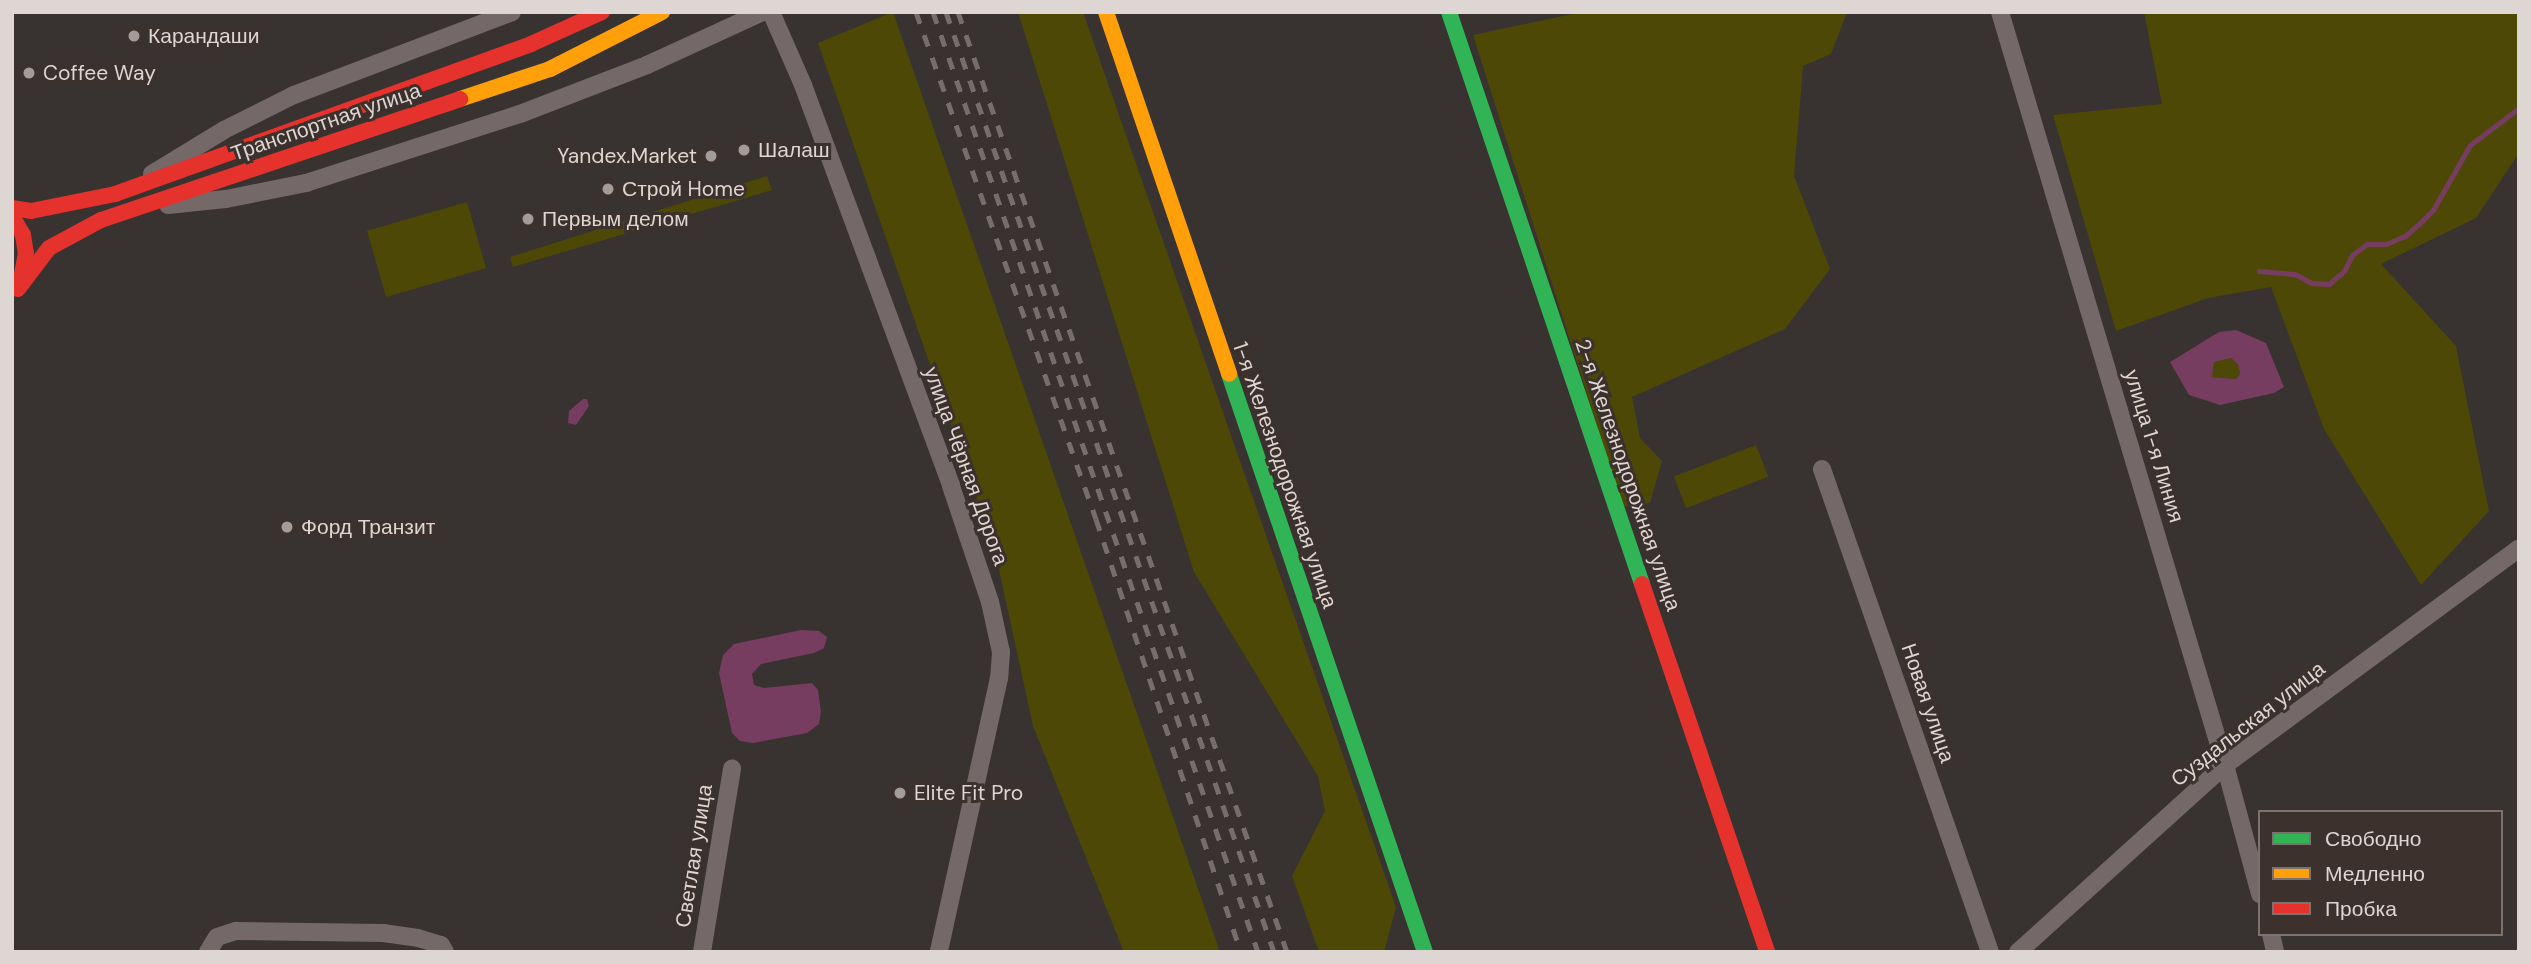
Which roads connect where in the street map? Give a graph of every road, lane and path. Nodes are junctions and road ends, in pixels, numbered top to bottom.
1 (512, 12) edge
2 (602, 12) edge
3 (662, 12) edge
4 (763, 12) edge
5 (771, 12) edge
6 (1106, 12) edge
7 (1449, 12) edge
8 (2000, 12) edge
9 (129, 189) junction
10 (12, 208) edge
11 (137, 208) junction
12 (12, 216) edge
13 (15, 292) edge
14 (1822, 469) dead end
15 (2519, 548) edge
16 (2225, 765) junction
17 (732, 768) dead end
18 (2258, 887) edge
19 (208, 952) edge
20 (445, 952) edge
21 (702, 952) edge
22 (939, 952) edge
23 (1425, 952) edge
24 (1767, 952) edge
25 (1990, 952) edge
26 (2018, 952) edge

1 - 9 street
2 - 9 street, Транспортная улица
3 - 11 street, Транспортная улица
4 - 11 street
5 - 22 street, улица Чёрная Дорога
6 - 23 street, 1-я Железнодорожная улица
7 - 24 street, 2-я Железнодорожная улица
8 - 16 street, улица 1-я Линия
9 - 10 street, Транспортная улица
11 - 13 street, Транспортная улица
12 - 13 street
14 - 25 street, Новая улица
15 - 16 street, Суздальская улица
16 - 18 street, улица 1-я Линия
16 - 26 street, Суздальская улица
17 - 21 street, Светлая улица
19 - 20 street

